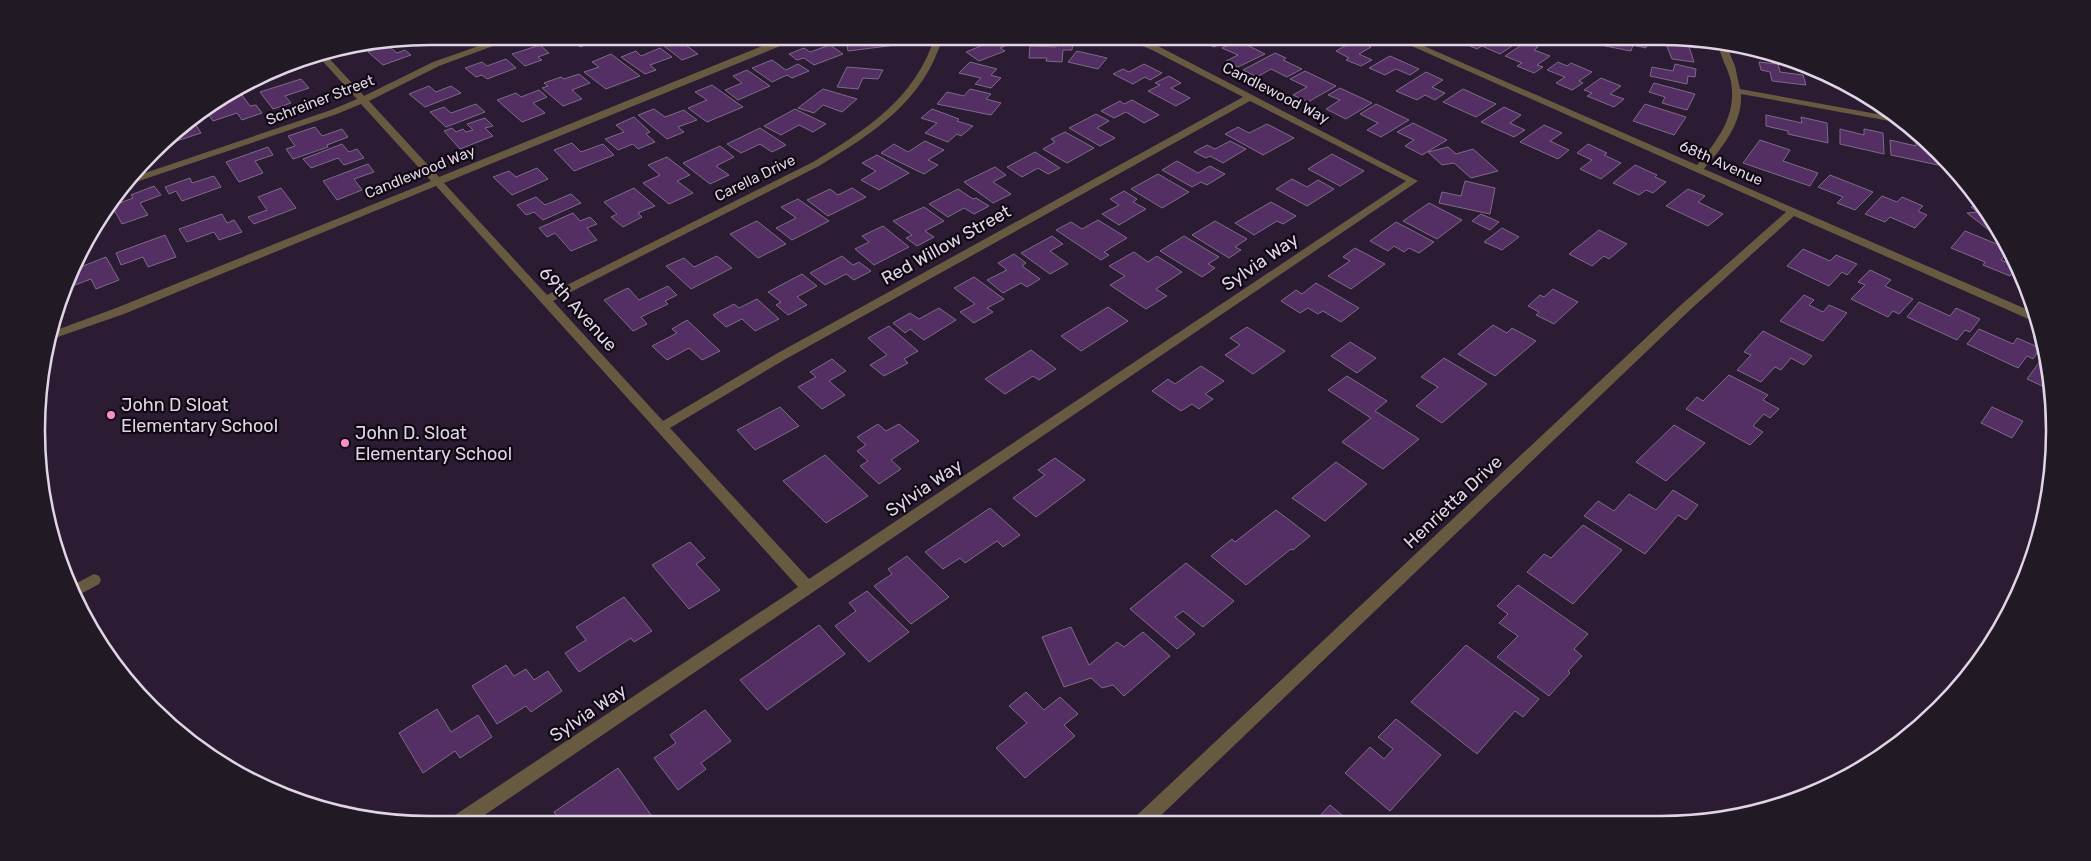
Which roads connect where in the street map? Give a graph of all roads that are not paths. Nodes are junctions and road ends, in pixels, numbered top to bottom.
1 (490, 45) edge
2 (773, 45) edge
3 (936, 45) edge
4 (1147, 45) edge
5 (1413, 45) edge
6 (1725, 50) edge
7 (326, 59) edge
8 (1737, 91) junction
9 (1250, 97) junction
10 (363, 100) junction
11 (1887, 119) edge
12 (1698, 170) junction
13 (139, 179) edge
14 (1413, 181) joint
15 (437, 182) junction
16 (1793, 211) junction
17 (544, 300) junction
18 (2028, 314) edge
19 (57, 333) edge
20 (661, 428) junction
21 (94, 580) dead end
22 (79, 588) edge
23 (808, 588) junction
24 (468, 816) edge
25 (1148, 816) edge

1 - 10 street, Schreiner Street
2 - 15 street, Candlewood Way
3 - 17 street, Carella Drive
4 - 9 street, Candlewood Way
5 - 12 street, 68th Avenue
6 - 8 street
7 - 10 street, 69th Avenue
8 - 11 street
8 - 12 street
9 - 14 street, Candlewood Way
9 - 20 street, Red Willow Street
10 - 13 street, Schreiner Street
10 - 15 street, 69th Avenue
12 - 16 street, 68th Avenue
14 - 23 street, Sylvia Way
15 - 17 street, 69th Avenue
15 - 19 street, Candlewood Way
16 - 18 street, 68th Avenue
16 - 25 street, Henrietta Drive
17 - 20 street, 69th Avenue
20 - 23 street, 69th Avenue
21 - 22 street
23 - 24 street, Sylvia Way

